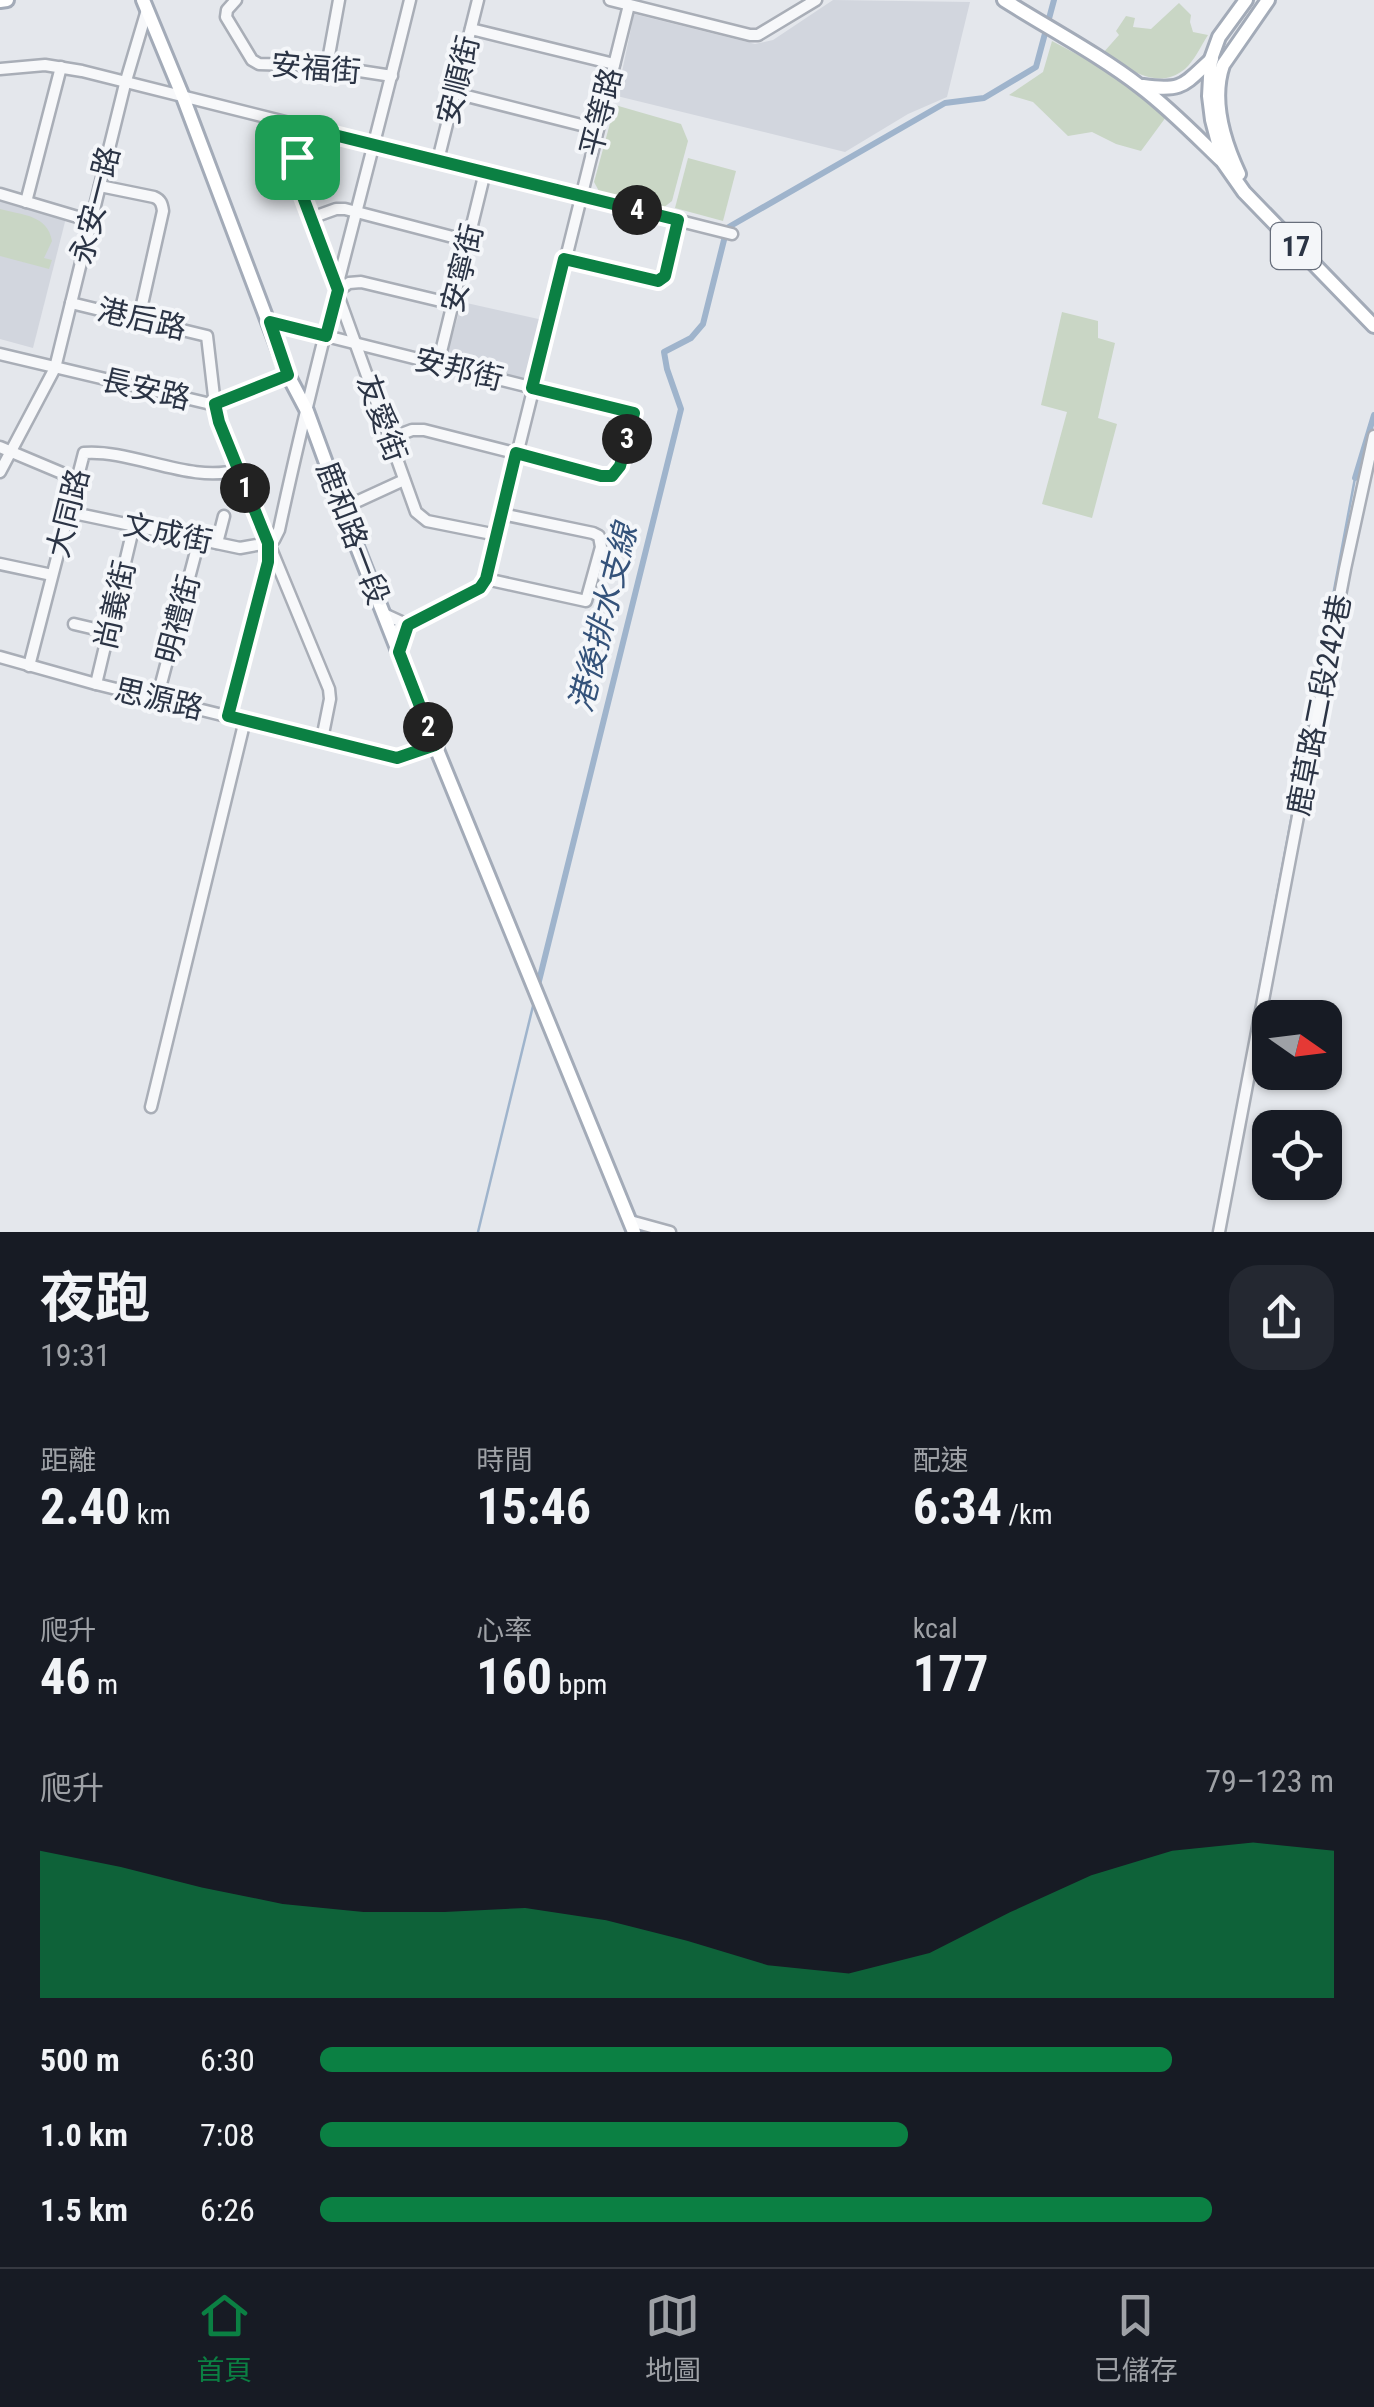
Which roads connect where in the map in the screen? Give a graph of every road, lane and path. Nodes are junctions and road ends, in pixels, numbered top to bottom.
1 (8, 0) edge
2 (236, 0) edge
3 (339, 0) edge
4 (410, 0) edge
5 (478, 0) edge
6 (610, 0) edge
7 (662, 0) edge
8 (816, 0) edge
9 (1004, 0) edge
10 (1246, 0) edge
11 (1268, 0) edge
12 (0, 1) edge
13 (628, 4) junction
14 (145, 5) edge
15 (668, 14) junction
16 (471, 29) junction
17 (1217, 62) junction
18 (614, 64) junction
19 (327, 66) junction
20 (61, 67) junction
21 (0, 69) edge
22 (392, 76) junction
23 (125, 84) junction
24 (1139, 85) junction
25 (455, 92) junction
26 (183, 97) junction
27 (302, 127) junction
28 (597, 129) junction
29 (375, 145) junction
30 (1227, 159) junction
31 (438, 160) junction
32 (485, 172) junction
33 (100, 186) junction
34 (0, 194) edge
35 (580, 196) junction
36 (26, 202) junction
37 (358, 212) junction
38 (312, 218) junction
39 (678, 220) junction
40 (91, 221) junction
41 (732, 234) dead end
42 (468, 242) junction
43 (564, 259) junction
44 (338, 290) junction
45 (71, 303) junction
46 (453, 304) junction
47 (1374, 316) edge
48 (139, 318) junction
49 (270, 322) junction
50 (1374, 326) edge
51 (326, 336) junction
52 (355, 343) junction
53 (0, 354) edge
54 (438, 364) junction
55 (55, 368) junction
56 (288, 375) junction
57 (532, 388) junction
58 (215, 404) junction
59 (307, 411) junction
60 (1374, 436) edge
61 (391, 438) junction
62 (5, 450) edge
63 (516, 453) junction
64 (237, 470) junction
65 (0, 472) edge
66 (76, 479) junction
67 (404, 480) junction
68 (343, 508) junction
69 (69, 512) junction
70 (502, 514) junction
71 (224, 516) dead end
72 (134, 526) junction
73 (497, 535) junction
74 (198, 540) junction
75 (217, 543) junction
76 (268, 543) junction
77 (0, 564) edge
78 (52, 575) junction
79 (486, 579) junction
80 (384, 614) junction
81 (74, 624) dead end
82 (408, 625) junction
83 (108, 632) junction
84 (392, 633) junction
85 (399, 652) junction
86 (0, 657) edge
87 (29, 666) junction
88 (96, 684) junction
89 (157, 699) junction
90 (228, 716) junction
91 (245, 720) junction
92 (322, 739) junction
93 (435, 745) junction
94 (151, 1108) dead end
95 (632, 1227) edge
96 (670, 1232) edge
97 (1219, 1232) edge

1 - 12 main road
2 - 19 street, 安福街
3 - 19 street
4 - 22 street
5 - 16 street, 安順街
6 - 13 street
7 - 15 street
8 - 15 street
9 - 24 main road
10 - 17 main road, 17
11 - 17 main road
13 - 15 street
13 - 18 street, 平等路
14 - 23 street, 永安一路
14 - 26 main road, 鹿和路一段
16 - 18 street
16 - 25 street, 安順街
17 - 24 main road
17 - 30 main road, 17
18 - 28 street, 平等路
19 - 22 street, 安福街
20 - 21 street
20 - 23 street
20 - 36 street
22 - 29 street
23 - 26 street
23 - 33 street, 永安一路
24 - 30 main road
25 - 28 street
25 - 31 street, 安順街
26 - 27 street
26 - 49 main road, 鹿和路一段
27 - 29 street
27 - 38 street, 友愛街
28 - 35 street, 平等路
29 - 31 street
29 - 37 street
30 - 47 main road, 17
30 - 50 main road, 17
31 - 32 street
32 - 35 street
32 - 42 street, 安寧街
33 - 40 street, 永安一路
33 - 48 street
34 - 36 street
35 - 39 street
35 - 43 street, 平等路
36 - 40 street
37 - 38 street
37 - 42 street
37 - 44 street
38 - 44 street, 友愛街
39 - 41 street
39 - 43 street
40 - 45 street, 永安一路
42 - 46 street, 安寧街
43 - 57 street, 平等路
44 - 46 street
44 - 51 street
44 - 52 street, 友愛街
45 - 48 street, 港后路
45 - 55 street, 永安一路
46 - 54 street, 安寧街
48 - 58 street, 港后路
49 - 51 street, 安邦街
49 - 56 main road, 鹿和路一段
51 - 52 street, 安邦街
51 - 59 street
52 - 54 street, 安邦街
52 - 61 street, 友愛街
53 - 55 street, 長安路
54 - 57 street, 安邦街
55 - 58 street, 長安路
55 - 62 street, 永安一路
56 - 58 street, 長安路
56 - 59 main road, 鹿和路一段
57 - 63 street, 平等路
57 - 63 street, 安邦街
58 - 64 street, 港后路
59 - 68 main road, 鹿和路一段
59 - 76 street
60 - 97 street, 鹿草路二段242巷
61 - 63 street
61 - 67 street, 友愛街
62 - 65 street, 永安一路
62 - 66 street
63 - 70 street, 平等路
64 - 66 street, 大同路
64 - 76 street, 港后路
66 - 69 street, 大同路
67 - 68 street
67 - 73 street, 友愛街
68 - 80 main road, 鹿和路一段
69 - 72 street, 文成街
69 - 78 street, 大同路
70 - 73 street, 平等路
70 - 79 street
71 - 75 street
72 - 74 street, 文成街
72 - 83 street, 尚義街
73 - 79 street, 平等路
74 - 75 street, 文成街
74 - 89 street, 明禮街
75 - 76 street, 文成街
76 - 90 street
76 - 92 street, 港后路
77 - 78 street
78 - 87 street, 大同路
79 - 82 street
80 - 82 street
80 - 84 main road, 鹿和路一段
81 - 83 street
82 - 84 street
82 - 85 street
83 - 88 street, 尚義街
84 - 85 main road, 鹿和路一段
85 - 93 main road, 鹿和路一段
86 - 87 street, 思源路
87 - 88 street, 思源路
88 - 89 street, 思源路
89 - 90 street, 思源路
90 - 91 street, 思源路
91 - 92 street, 思源路
91 - 94 street
92 - 93 street, 思源路
93 - 95 main road, 鹿和路一段
95 - 96 street

